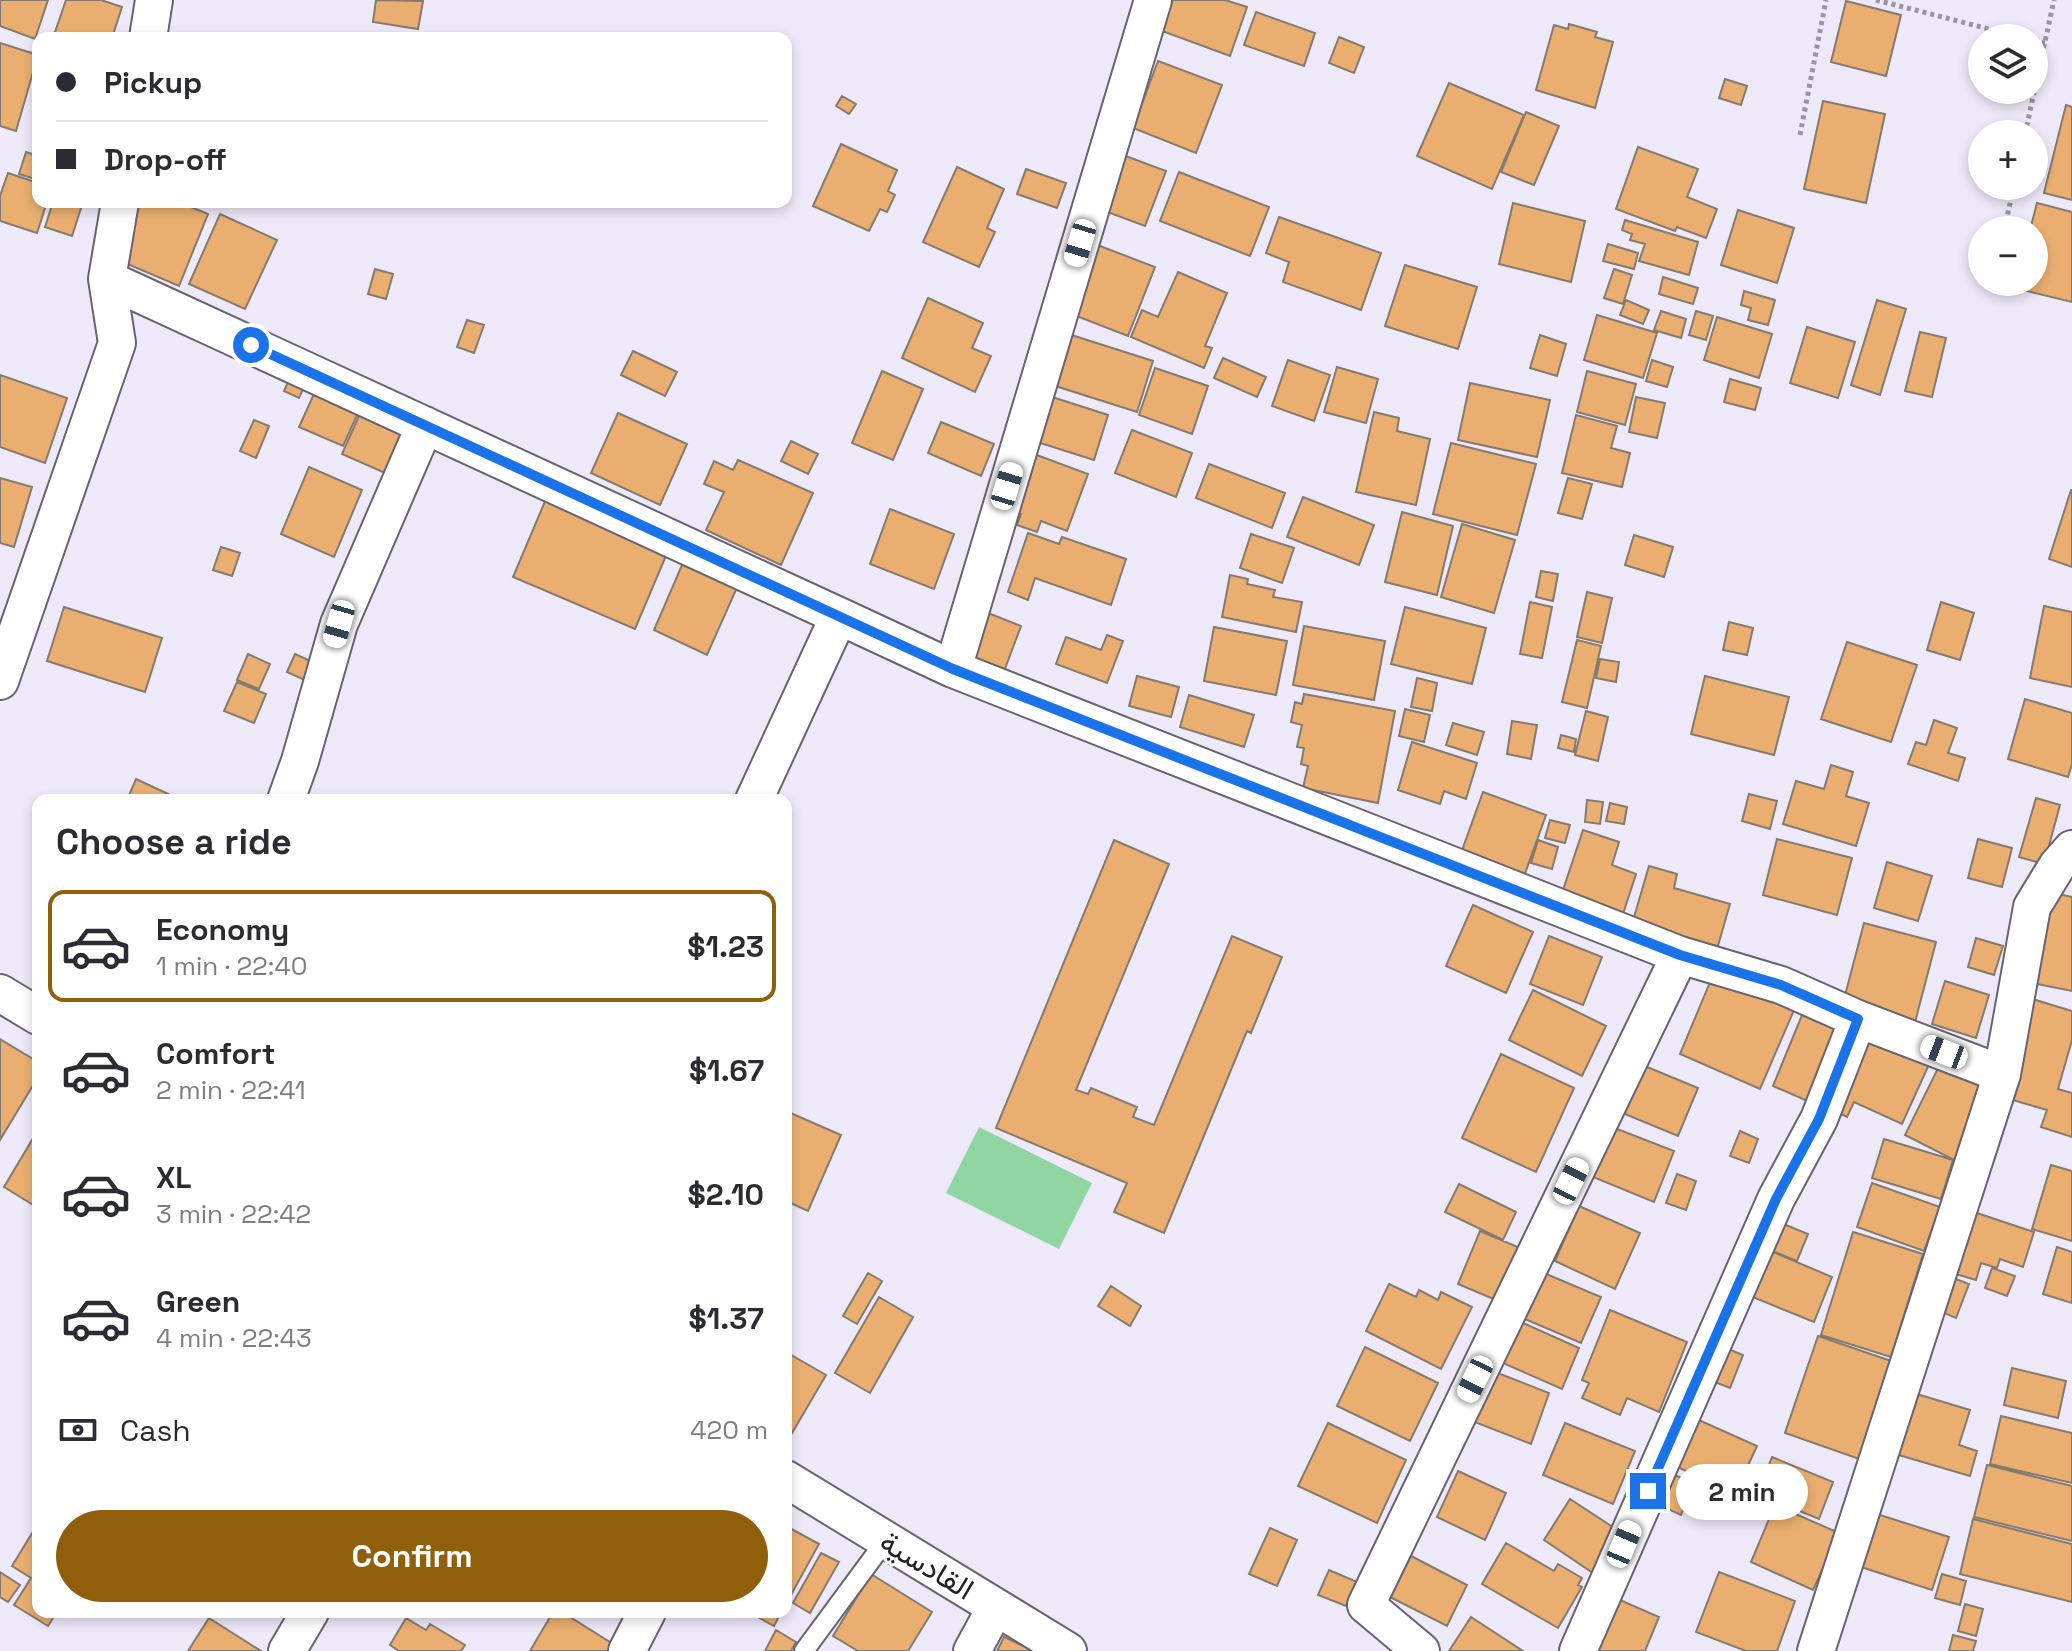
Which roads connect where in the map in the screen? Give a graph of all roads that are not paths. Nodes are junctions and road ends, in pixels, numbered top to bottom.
1 (154, 0) edge
2 (1153, 0) edge
3 (149, 32) edge
4 (119, 208) edge
5 (107, 279) junction
6 (425, 425) junction
7 (839, 616) junction
8 (953, 669) junction
9 (0, 681) edge
10 (288, 794) edge
11 (757, 794) edge
12 (2072, 849) edge
13 (1680, 955) junction
14 (0, 993) edge
15 (32, 1012) edge
16 (1858, 1019) junction
17 (2002, 1074) junction
18 (792, 1483) edge
19 (886, 1540) junction
20 (996, 1607) junction
21 (306, 1618) edge
22 (644, 1618) edge
23 (287, 1651) edge
24 (627, 1651) edge
25 (804, 1651) edge
26 (972, 1651) edge
27 (1068, 1651) edge
28 (1421, 1651) edge
29 (1578, 1651) edge
30 (1816, 1651) edge

1 - 3 street
2 - 8 street
4 - 5 street
5 - 6 street
5 - 9 street
6 - 7 street
6 - 10 street
7 - 8 street
7 - 11 street
8 - 13 street
12 - 17 street
13 - 16 street
13 - 28 street
14 - 15 street
16 - 17 street
16 - 29 street
17 - 30 street
18 - 19 street, القادسية
19 - 20 street, القادسية
19 - 25 lane
20 - 26 street
20 - 27 street, القادسية
21 - 23 street
22 - 24 street

